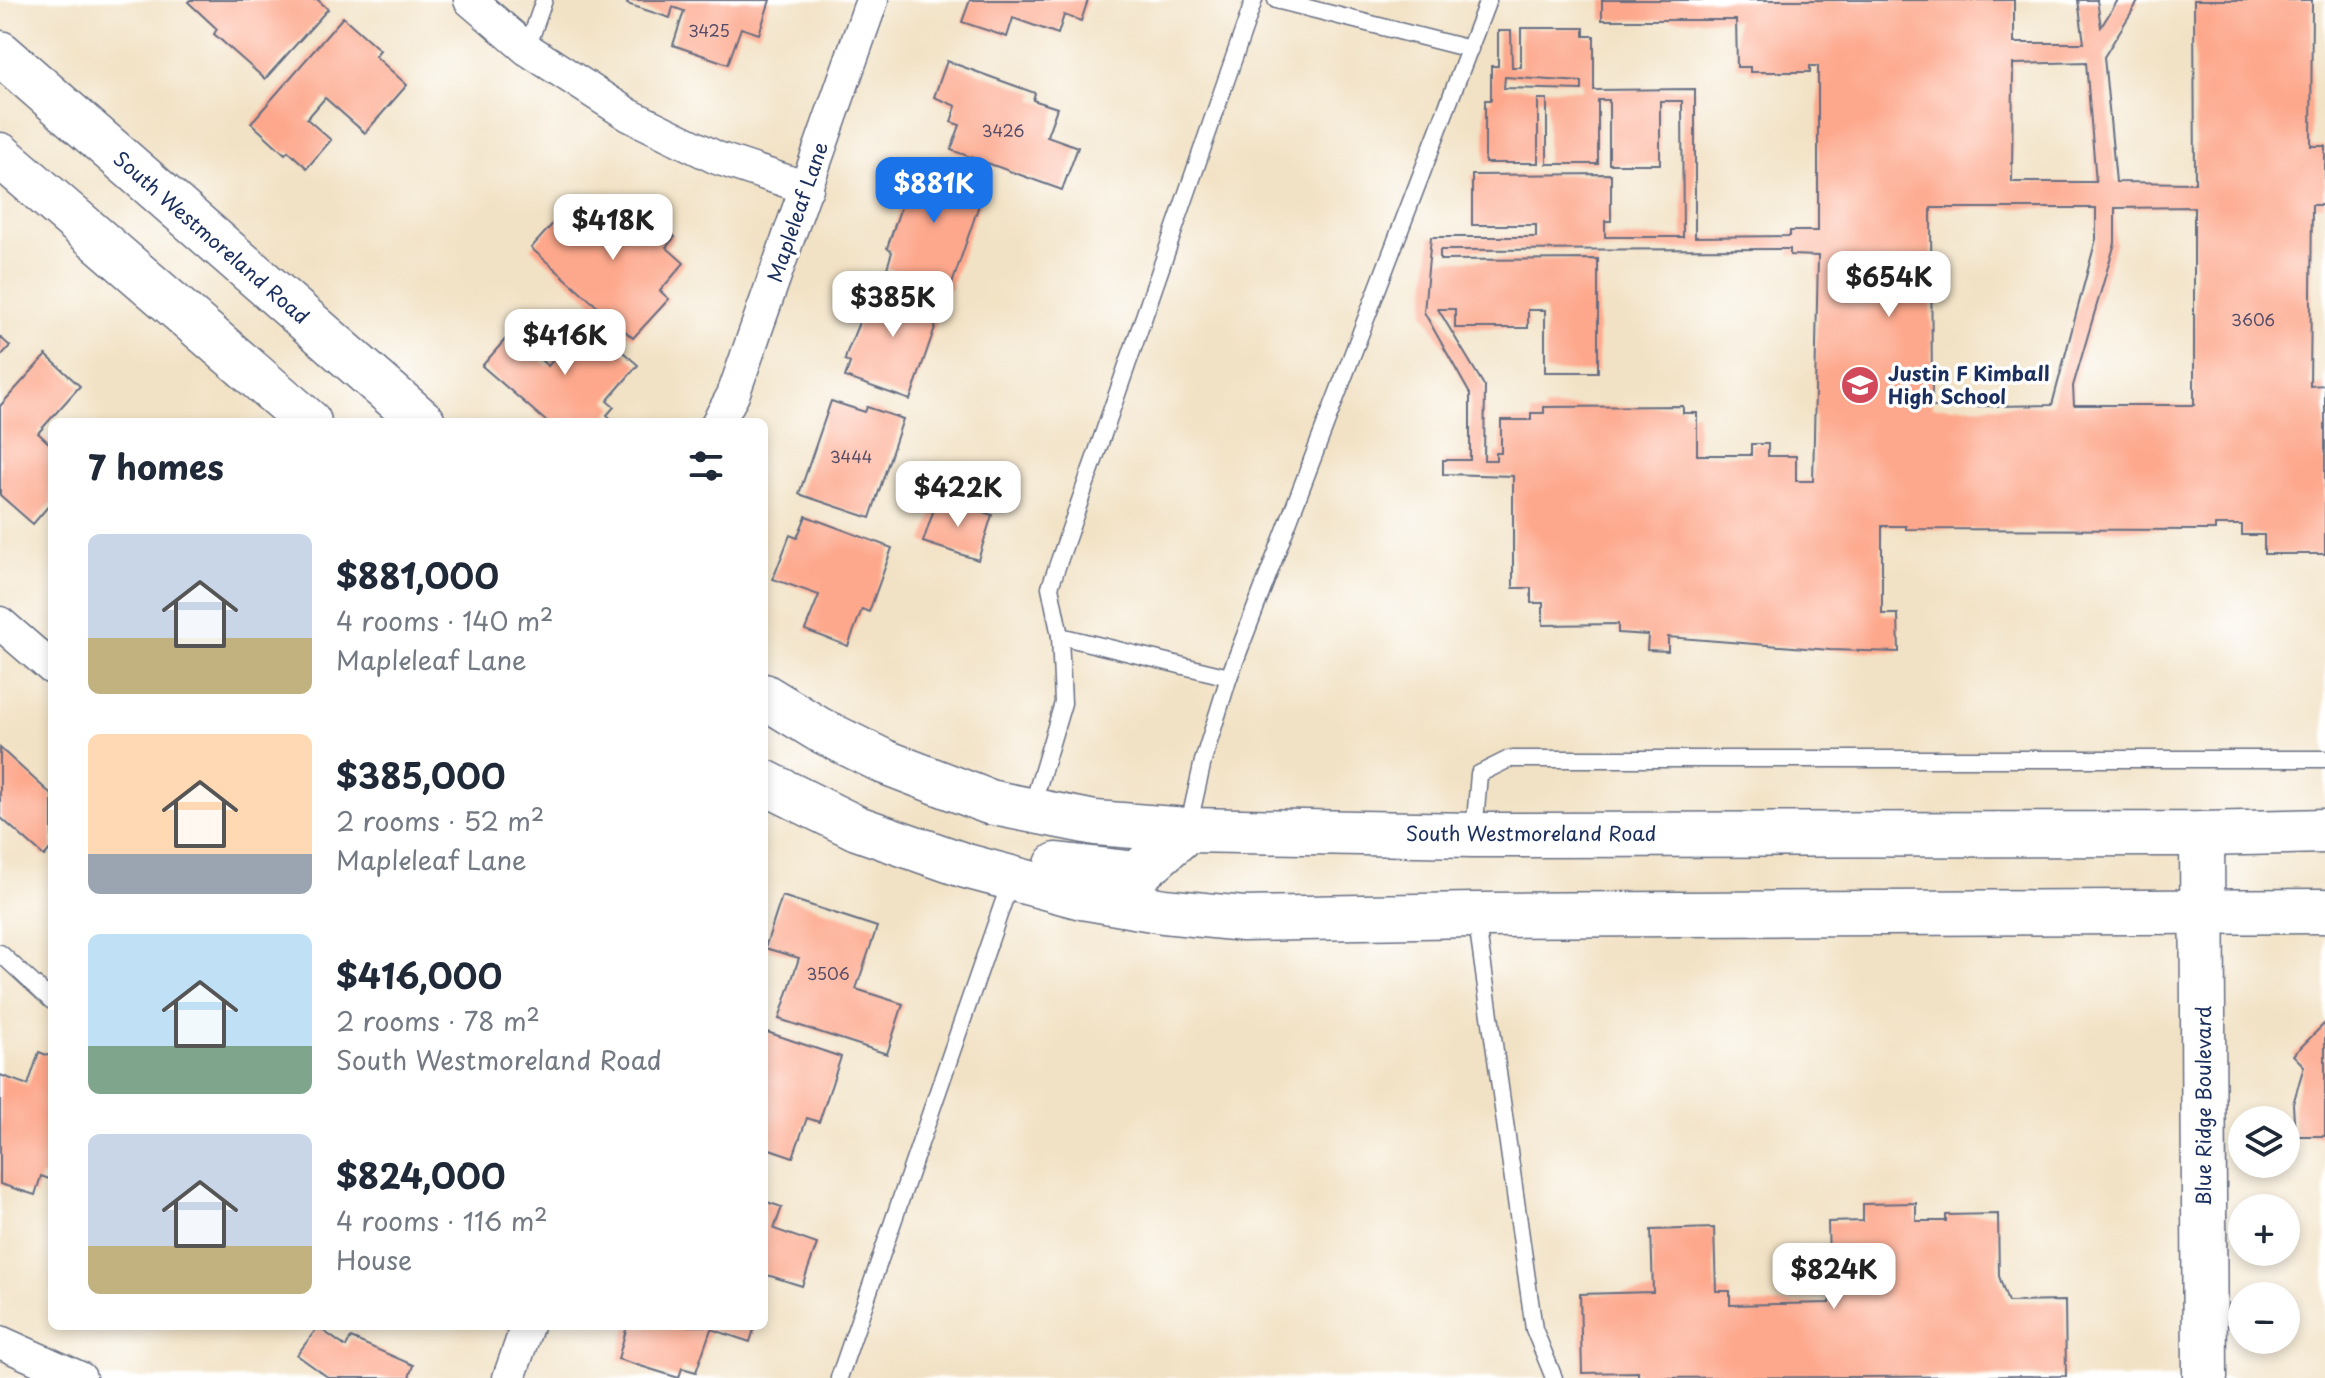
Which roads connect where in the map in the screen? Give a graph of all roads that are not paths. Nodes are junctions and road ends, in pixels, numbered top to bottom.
1 (470, 0) edge
2 (544, 0) edge
3 (872, 0) edge
4 (1254, 0) edge
5 (1276, 0) edge
6 (1488, 0) edge
7 (527, 49) junction
8 (1470, 49) junction
9 (0, 53) edge
10 (0, 155) edge
11 (807, 188) junction
12 (304, 418) edge
13 (418, 418) edge
14 (720, 418) edge
15 (0, 623) edge
16 (1060, 636) junction
17 (48, 665) edge
18 (1229, 677) junction
19 (768, 698) edge
20 (2325, 759) edge
21 (768, 784) edge
22 (1031, 811) junction
23 (1187, 830) junction
24 (2325, 831) edge
25 (2202, 834) junction
26 (1474, 835) junction
27 (1011, 878) junction
28 (2202, 911) junction
29 (2325, 911) edge
30 (1476, 915) junction
31 (0, 953) edge
32 (48, 997) edge
33 (526, 1330) edge
34 (0, 1342) edge
35 (80, 1378) edge
36 (509, 1378) edge
37 (839, 1378) edge
38 (1554, 1378) edge
39 (2205, 1378) edge

1 - 7 street
2 - 7 lane
3 - 11 street, Mapleleaf Lane
4 - 16 lane
5 - 8 lane
6 - 8 lane
7 - 11 street
8 - 18 lane
9 - 13 main road, South Westmoreland Road
10 - 12 main road
11 - 14 street, Mapleleaf Lane
15 - 17 street
16 - 18 lane
16 - 22 lane
18 - 23 lane
19 - 22 main road, South Westmoreland Road
20 - 26 lane
21 - 27 main road
22 - 23 main road, South Westmoreland Road
23 - 26 main road, South Westmoreland Road
23 - 27 main road
24 - 25 main road, South Westmoreland Road
25 - 26 main road, South Westmoreland Road
25 - 28 main road, Blue Ridge Boulevard
27 - 30 main road
27 - 37 lane
28 - 29 main road
28 - 30 main road
28 - 39 main road, Blue Ridge Boulevard
30 - 38 lane
31 - 32 lane
33 - 36 street
34 - 35 street

